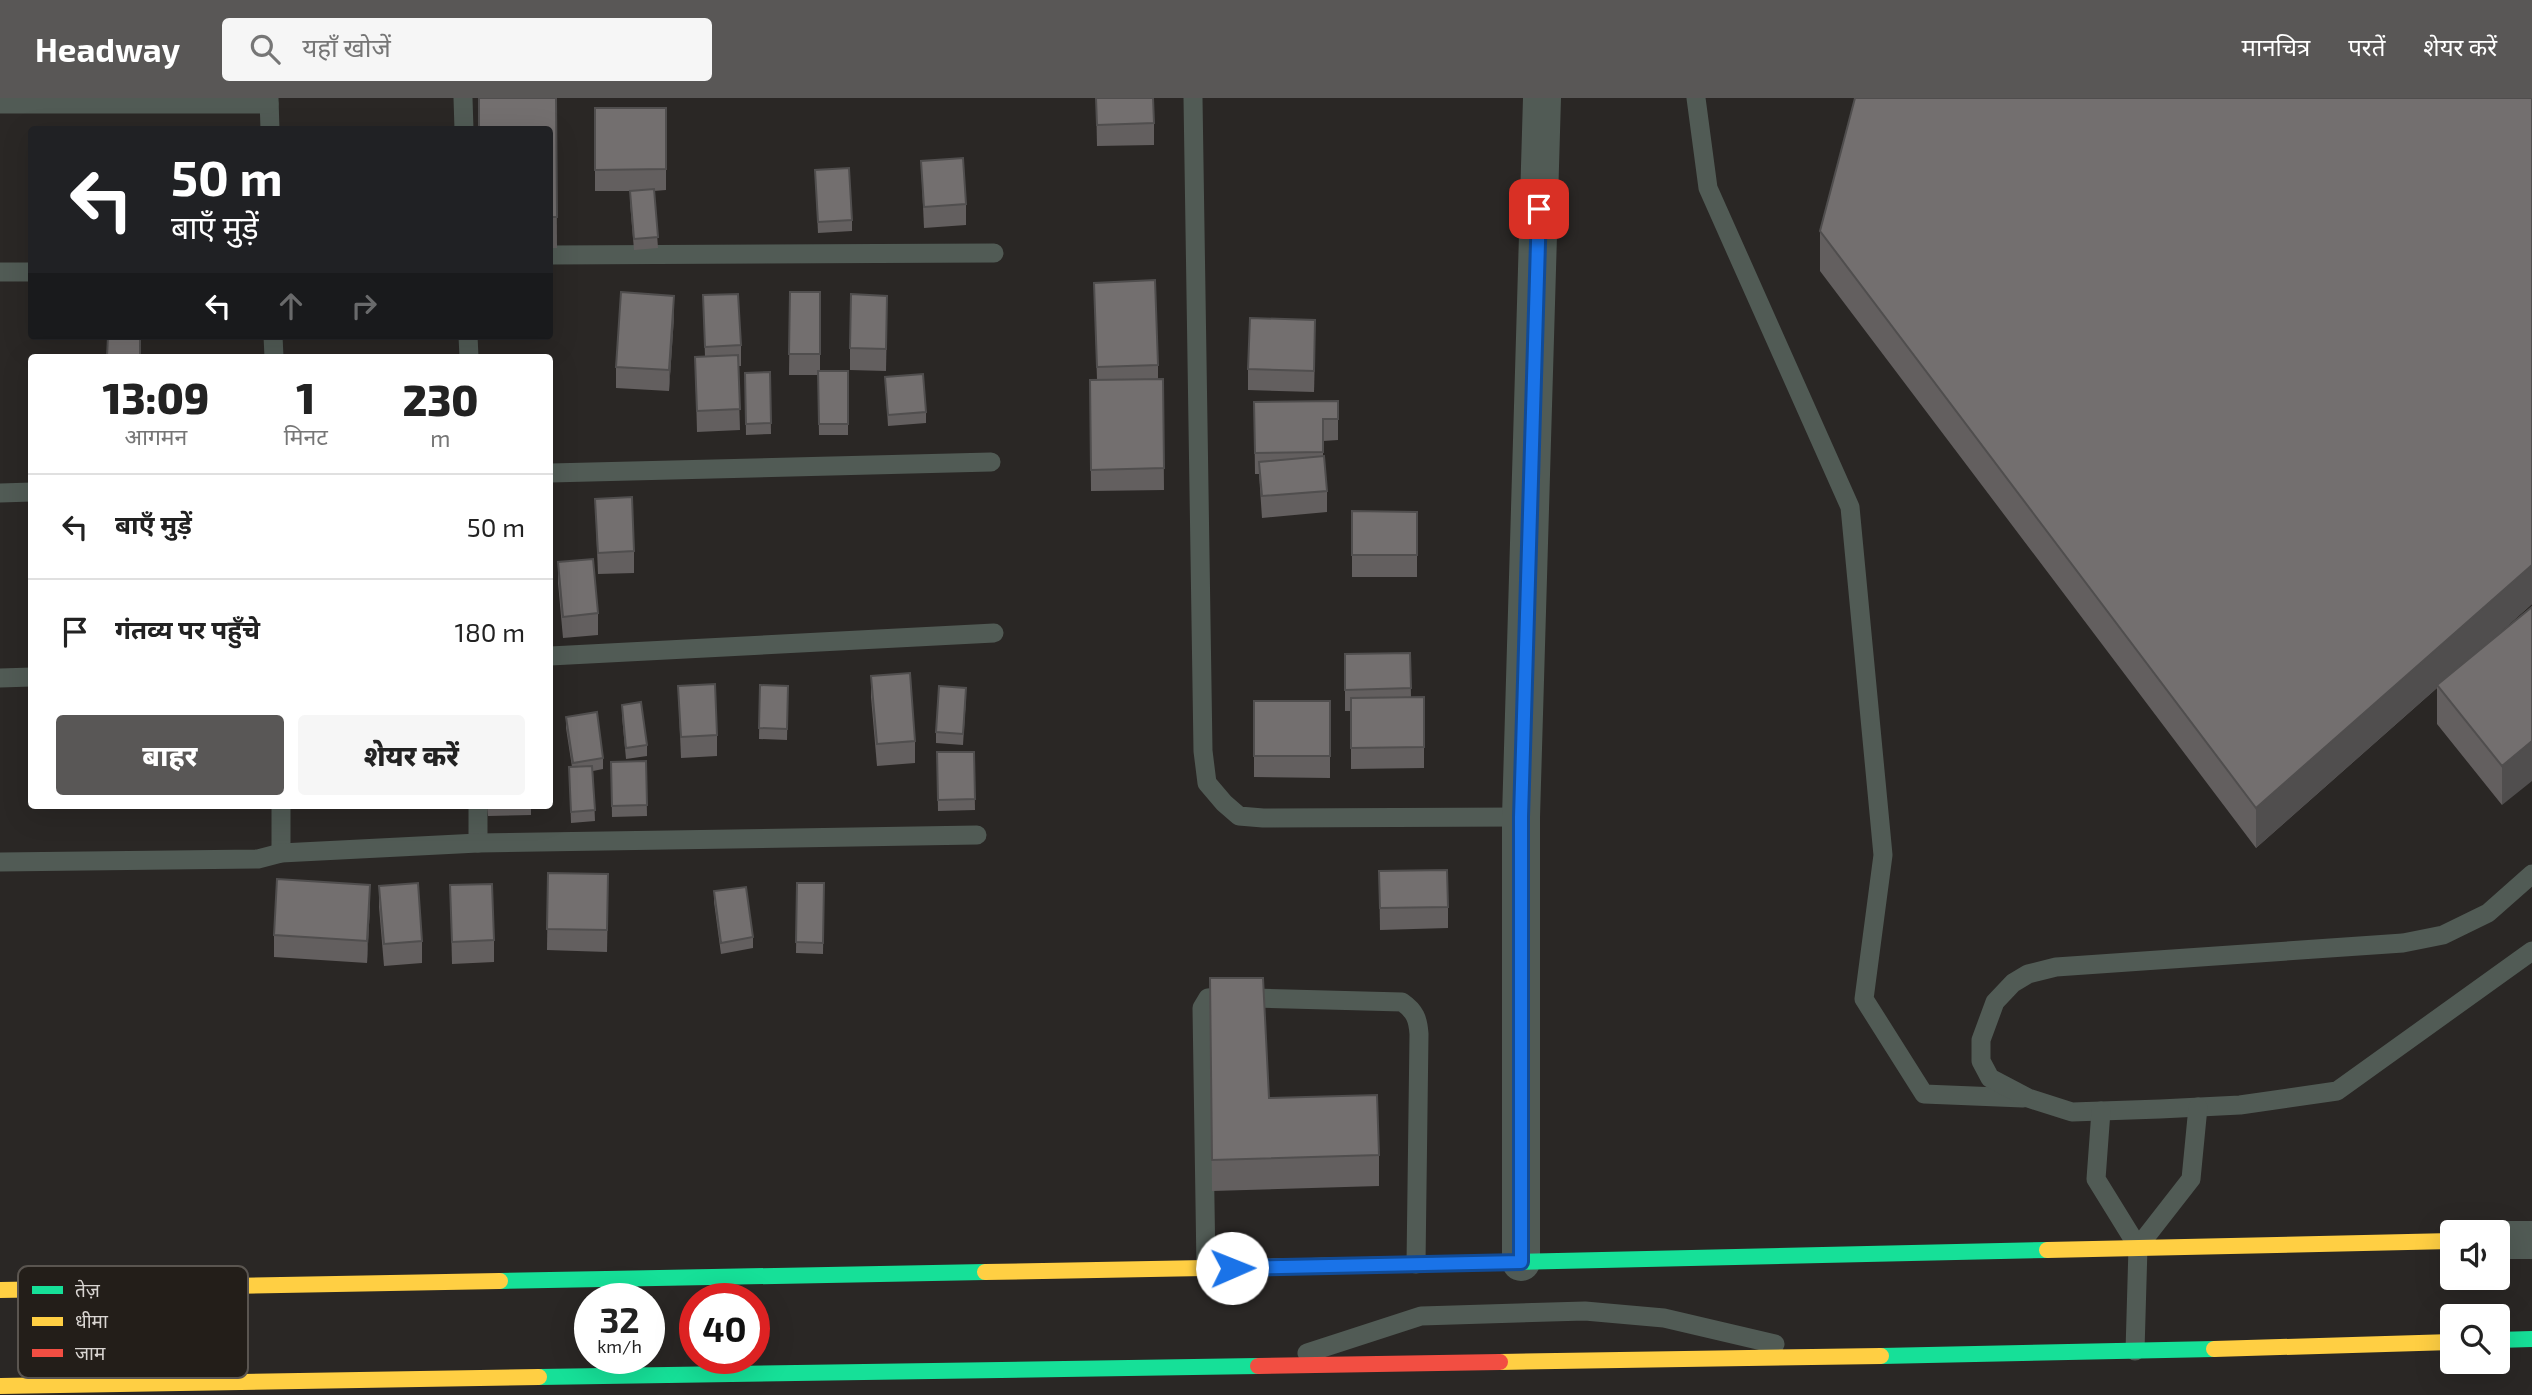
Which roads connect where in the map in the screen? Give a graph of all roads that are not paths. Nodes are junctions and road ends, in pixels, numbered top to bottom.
1 (463, 98) edge
2 (1193, 98) edge
3 (1542, 98) edge
4 (1696, 98) edge
5 (269, 101) edge
6 (0, 104) edge
7 (270, 126) edge
8 (464, 126) edge
9 (994, 253) dead end
10 (553, 255) edge
11 (0, 272) edge
12 (28, 272) edge
13 (991, 462) dead end
14 (553, 472) edge
15 (28, 492) edge
16 (0, 493) edge
17 (994, 633) dead end
18 (553, 656) edge
19 (28, 677) edge
20 (0, 678) edge
21 (281, 809) edge
22 (478, 809) edge
23 (1521, 817) junction
24 (977, 835) dead end
25 (478, 843) junction
26 (281, 853) junction
27 (0, 862) edge
28 (2532, 874) edge
29 (2532, 951) edge
30 (2028, 1098) junction
31 (2198, 1107) junction
32 (2101, 1111) junction
33 (2510, 1240) edge
34 (2532, 1240) edge
35 (2440, 1241) edge
36 (2138, 1247) junction
37 (1521, 1262) junction
38 (1416, 1264) junction
39 (1206, 1268) junction
40 (248, 1285) edge
41 (0, 1290) edge
42 (18, 1290) edge
43 (2532, 1339) edge
44 (2510, 1340) edge
45 (2440, 1342) edge
46 (2135, 1351) junction
47 (1824, 1356) junction
48 (1269, 1365) junction
49 (0, 1386) edge

1 - 8 lane
2 - 23 lane
3 - 23 street
4 - 30 lane
5 - 6 lane
5 - 7 lane
9 - 10 lane
11 - 12 lane
13 - 14 lane
15 - 16 lane
17 - 18 lane
19 - 20 lane
21 - 26 lane
22 - 25 lane
23 - 37 street
24 - 25 lane
25 - 26 lane
26 - 27 lane
28 - 30 lane
29 - 31 lane
30 - 32 lane
31 - 32 lane
31 - 36 lane
32 - 36 lane
33 - 34 street
35 - 36 street
36 - 37 street
36 - 46 lane
37 - 38 street
38 - 39 street
38 - 39 lane
39 - 40 street
41 - 42 street
43 - 44 street
45 - 46 street
46 - 47 street
47 - 48 street
47 - 48 lane
48 - 49 street

